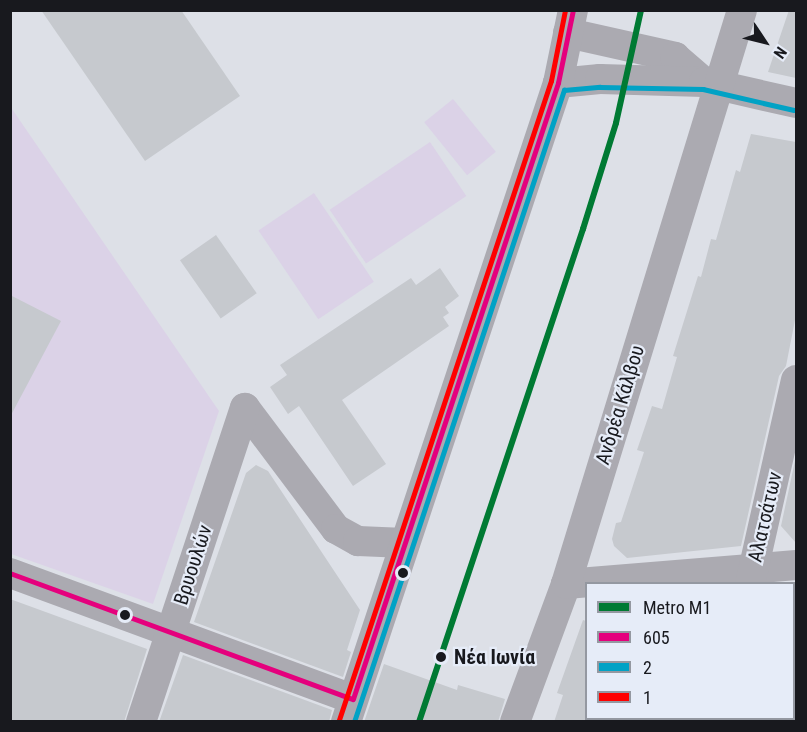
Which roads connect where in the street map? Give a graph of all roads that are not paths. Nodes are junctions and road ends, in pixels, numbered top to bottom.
1 (742, 10) edge
2 (571, 22) edge
3 (558, 83) junction
4 (711, 83) junction
5 (796, 103) edge
6 (796, 380) edge
7 (405, 543) junction
8 (796, 565) edge
9 (10, 573) edge
10 (752, 576) edge
11 (612, 582) edge
12 (585, 583) edge
13 (566, 584) junction
14 (171, 632) junction
15 (350, 710) edge
16 (141, 722) edge
17 (515, 722) edge

1 - 4 street, Ανδρέα Κάλβου
2 - 3 street
2 - 4 street
3 - 4 street
3 - 7 street
4 - 5 street
4 - 13 street, Ανδρέα Κάλβου
6 - 10 street, Αλατσάτων
7 - 14 street, Βρυουλών
7 - 15 street
8 - 10 street
9 - 14 street
10 - 11 street
12 - 13 street
13 - 17 street, Ανδρέα Κάλβου
14 - 15 street
14 - 16 street, Βρυουλών

